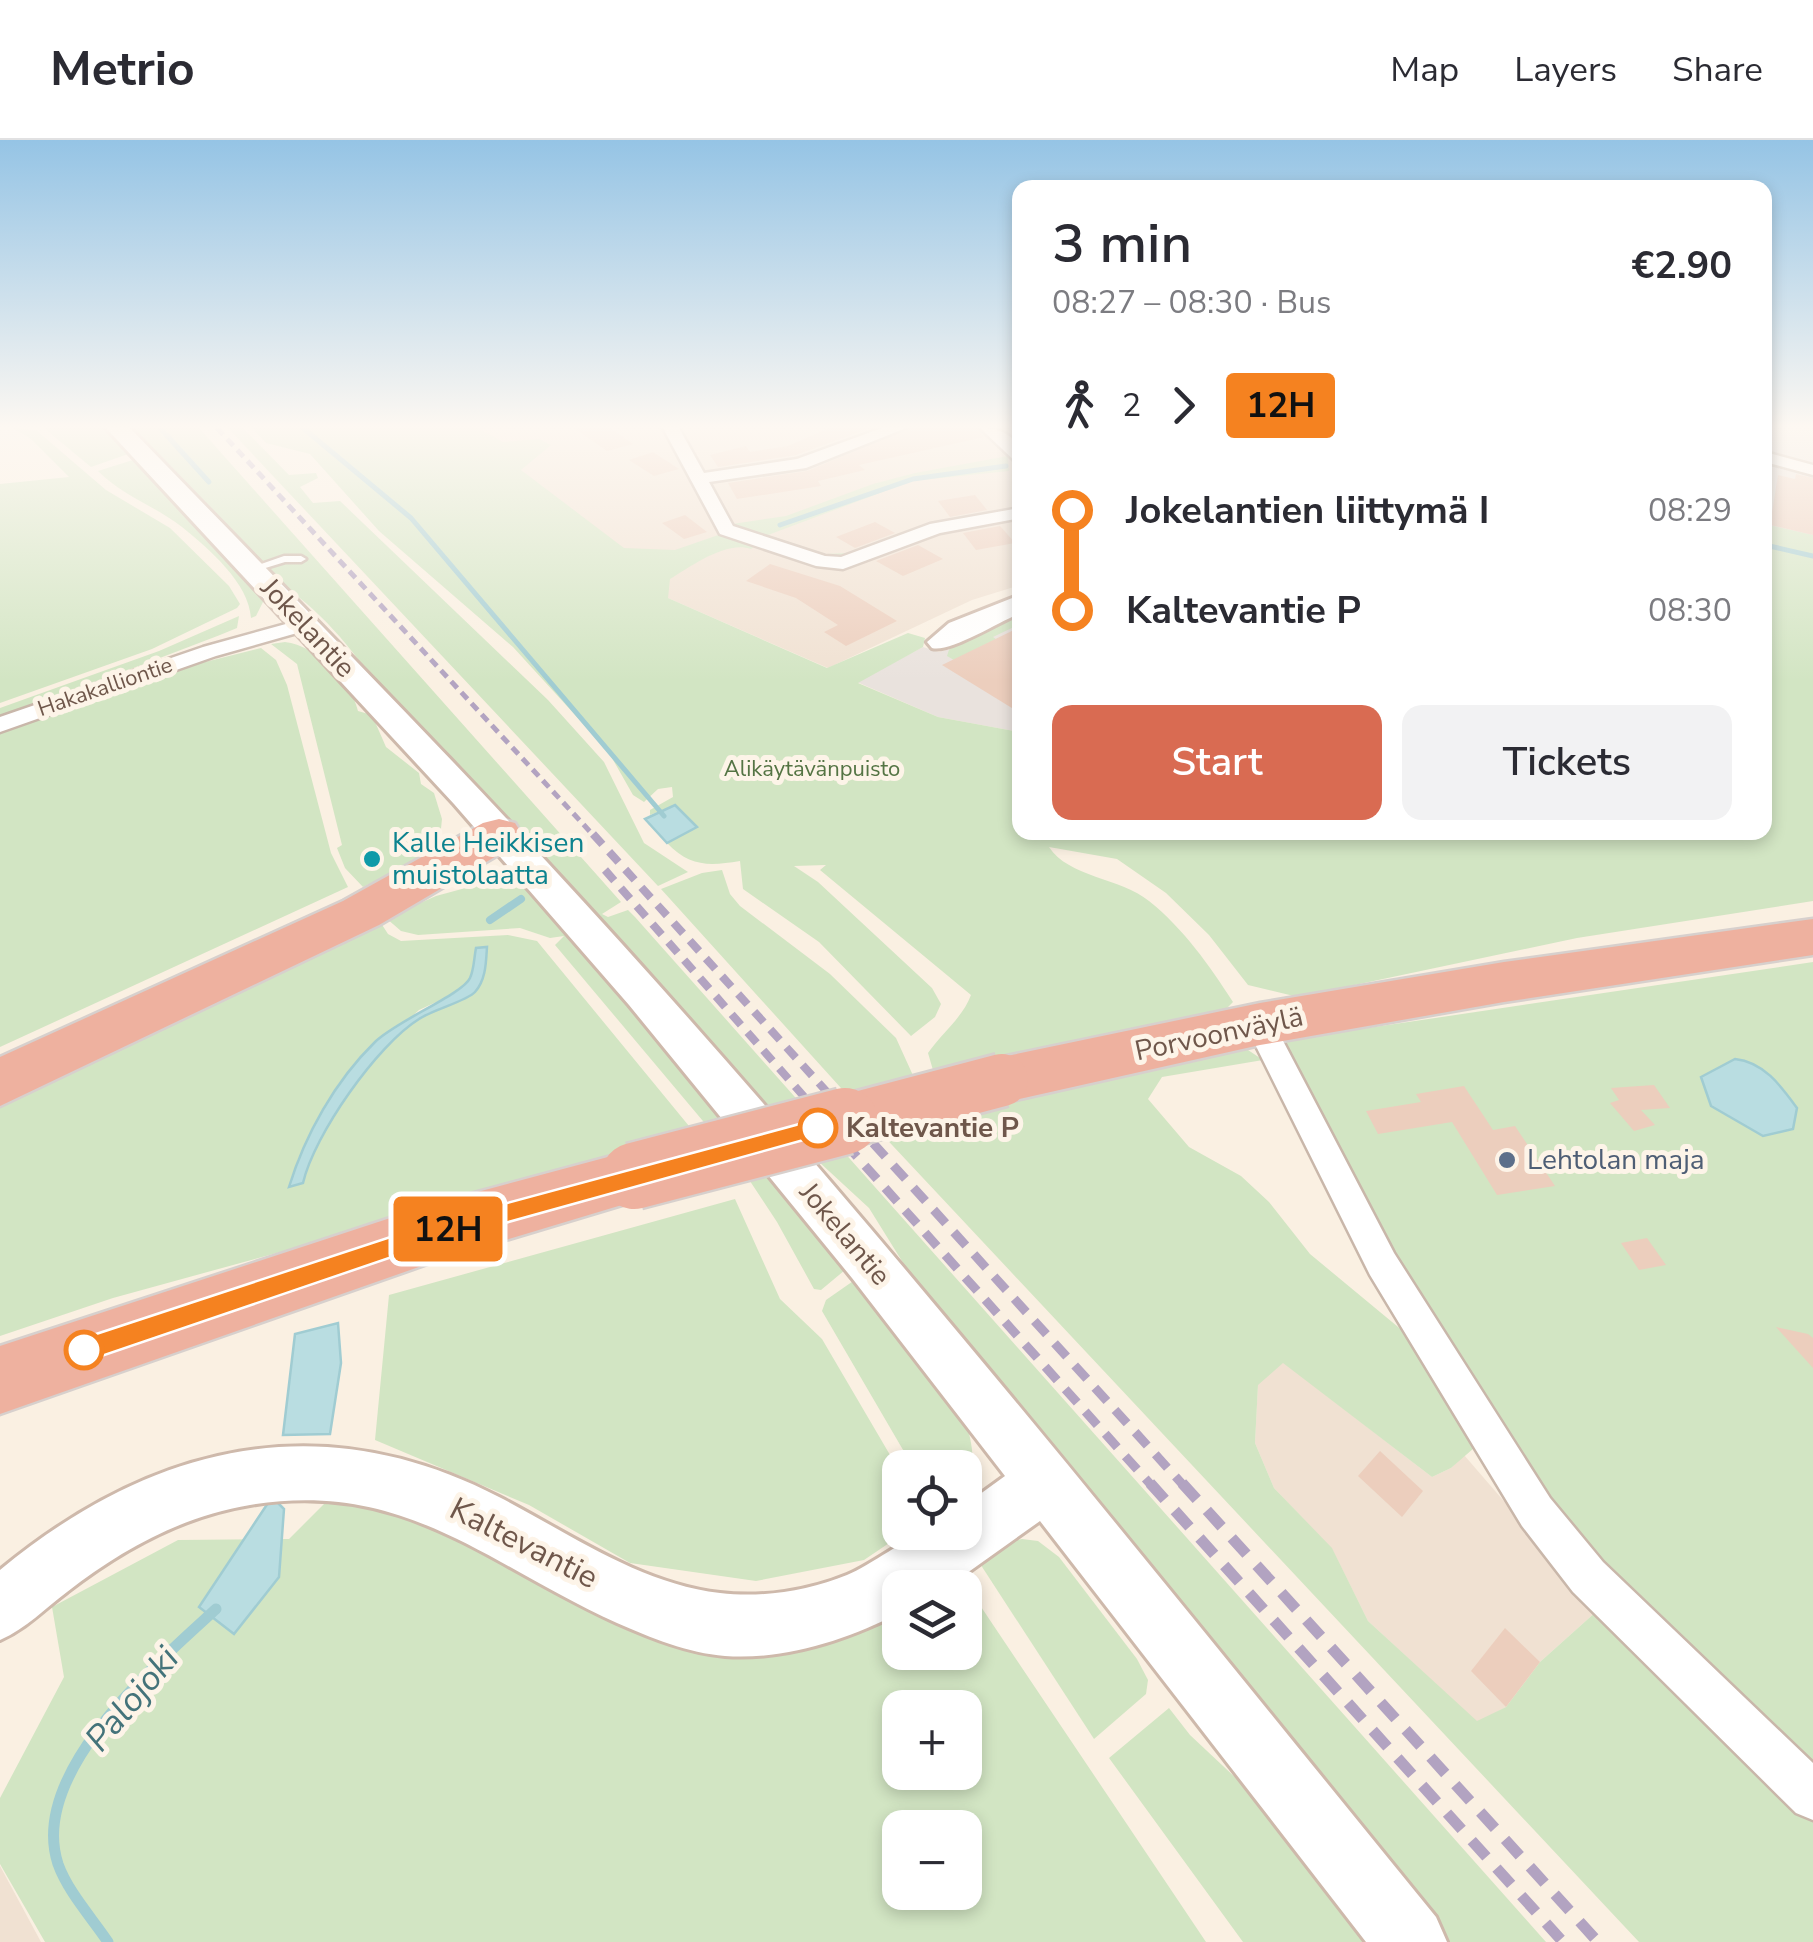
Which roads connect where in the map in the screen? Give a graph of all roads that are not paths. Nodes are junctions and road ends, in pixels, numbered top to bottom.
1 (198, 512) edge
2 (716, 512) edge
3 (1012, 514) edge
4 (301, 560) dead end
5 (252, 569) junction
6 (1012, 606) edge
7 (298, 618) junction
8 (942, 642) dead end
9 (0, 725) edge
10 (509, 846) junction
11 (1813, 937) edge
12 (1260, 1024) junction
13 (0, 1083) edge
14 (0, 1380) edge
15 (1044, 1483) junction
16 (8, 1595) edge
17 (1813, 1796) edge
18 (1411, 1942) edge

1 - 5 street, Jokelantie
2 - 3 street
4 - 5 lane
5 - 7 street, Jokelantie
6 - 8 street
7 - 9 street, Hakakalliontie
7 - 10 street, Jokelantie
10 - 13 highway
10 - 15 street, Jokelantie
11 - 12 highway, Porvoonväylä
12 - 14 highway, Porvoonväylä, bridge
12 - 17 street
15 - 16 street, Kaltevantie
15 - 18 street, Jokelantie

